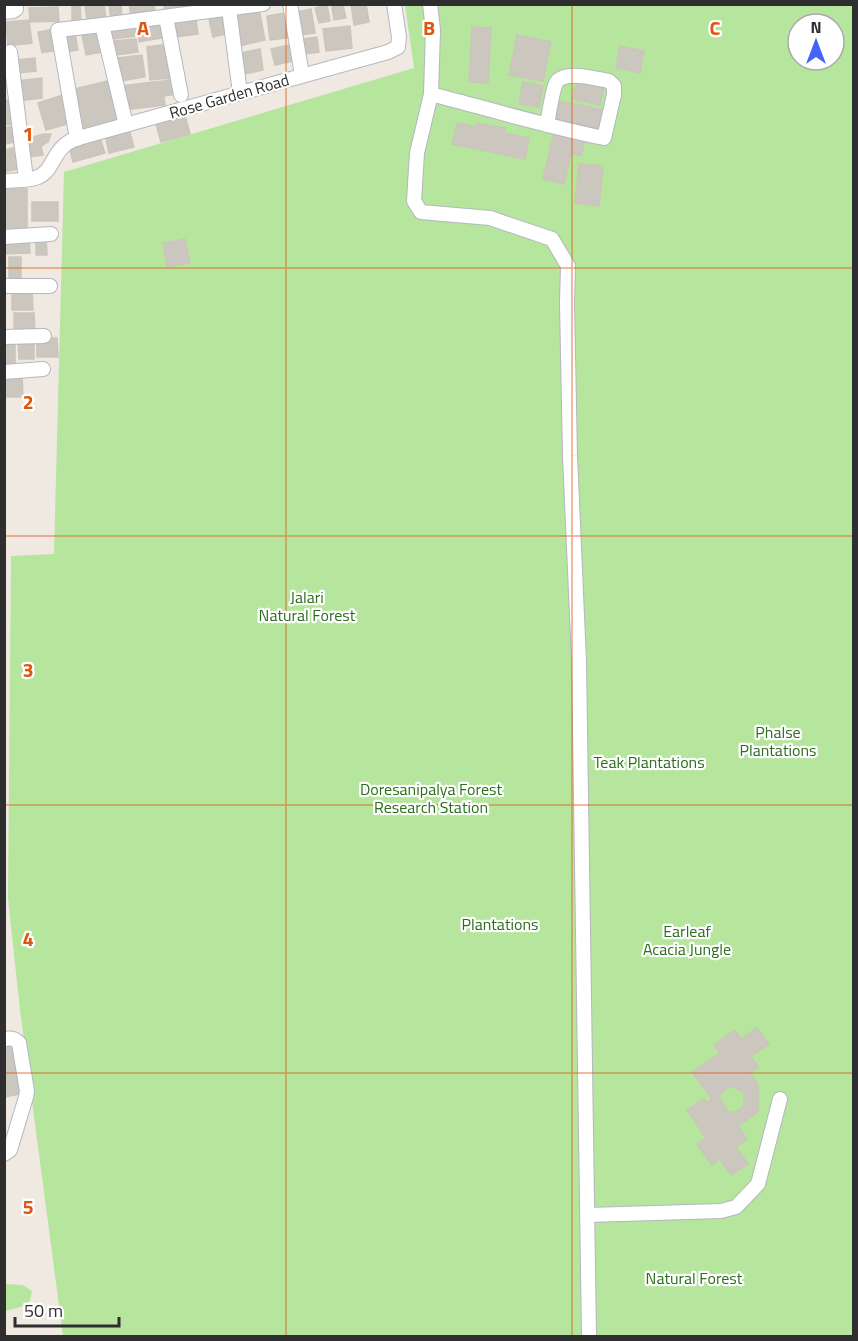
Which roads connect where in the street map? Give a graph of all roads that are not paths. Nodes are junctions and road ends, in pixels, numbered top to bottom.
1 (16, 4) edge
2 (290, 4) edge
3 (394, 4) edge
4 (430, 4) edge
5 (255, 5) edge
6 (229, 9) junction
7 (4, 12) edge
8 (166, 17) junction
9 (102, 25) junction
10 (10, 52) dead end
11 (302, 75) junction
12 (240, 93) junction
13 (431, 94) junction
14 (181, 95) dead end
15 (547, 124) junction
16 (126, 125) junction
17 (77, 139) junction
18 (30, 179) junction
19 (4, 181) edge
20 (51, 234) dead end
21 (4, 237) edge
22 (4, 286) edge
23 (50, 286) dead end
24 (44, 336) dead end
25 (4, 337) edge
26 (43, 369) dead end
27 (4, 372) edge
28 (4, 1039) edge
29 (780, 1099) dead end
30 (4, 1154) edge
31 (588, 1215) junction
32 (589, 1336) edge

1 - 7 street
2 - 11 street
3 - 11 street, Rose Garden Road
4 - 13 street
5 - 6 street
6 - 8 street
6 - 12 street
8 - 9 street
8 - 14 street
9 - 16 street
9 - 17 street
10 - 18 street
11 - 12 street, Rose Garden Road
12 - 16 street, Rose Garden Road
13 - 15 street
13 - 31 street
15 - 15 street
16 - 17 street, Rose Garden Road
17 - 18 street, Rose Garden Road
18 - 19 street
20 - 21 street
22 - 23 street
24 - 25 street
26 - 27 street
28 - 30 street
29 - 31 street
31 - 32 street

